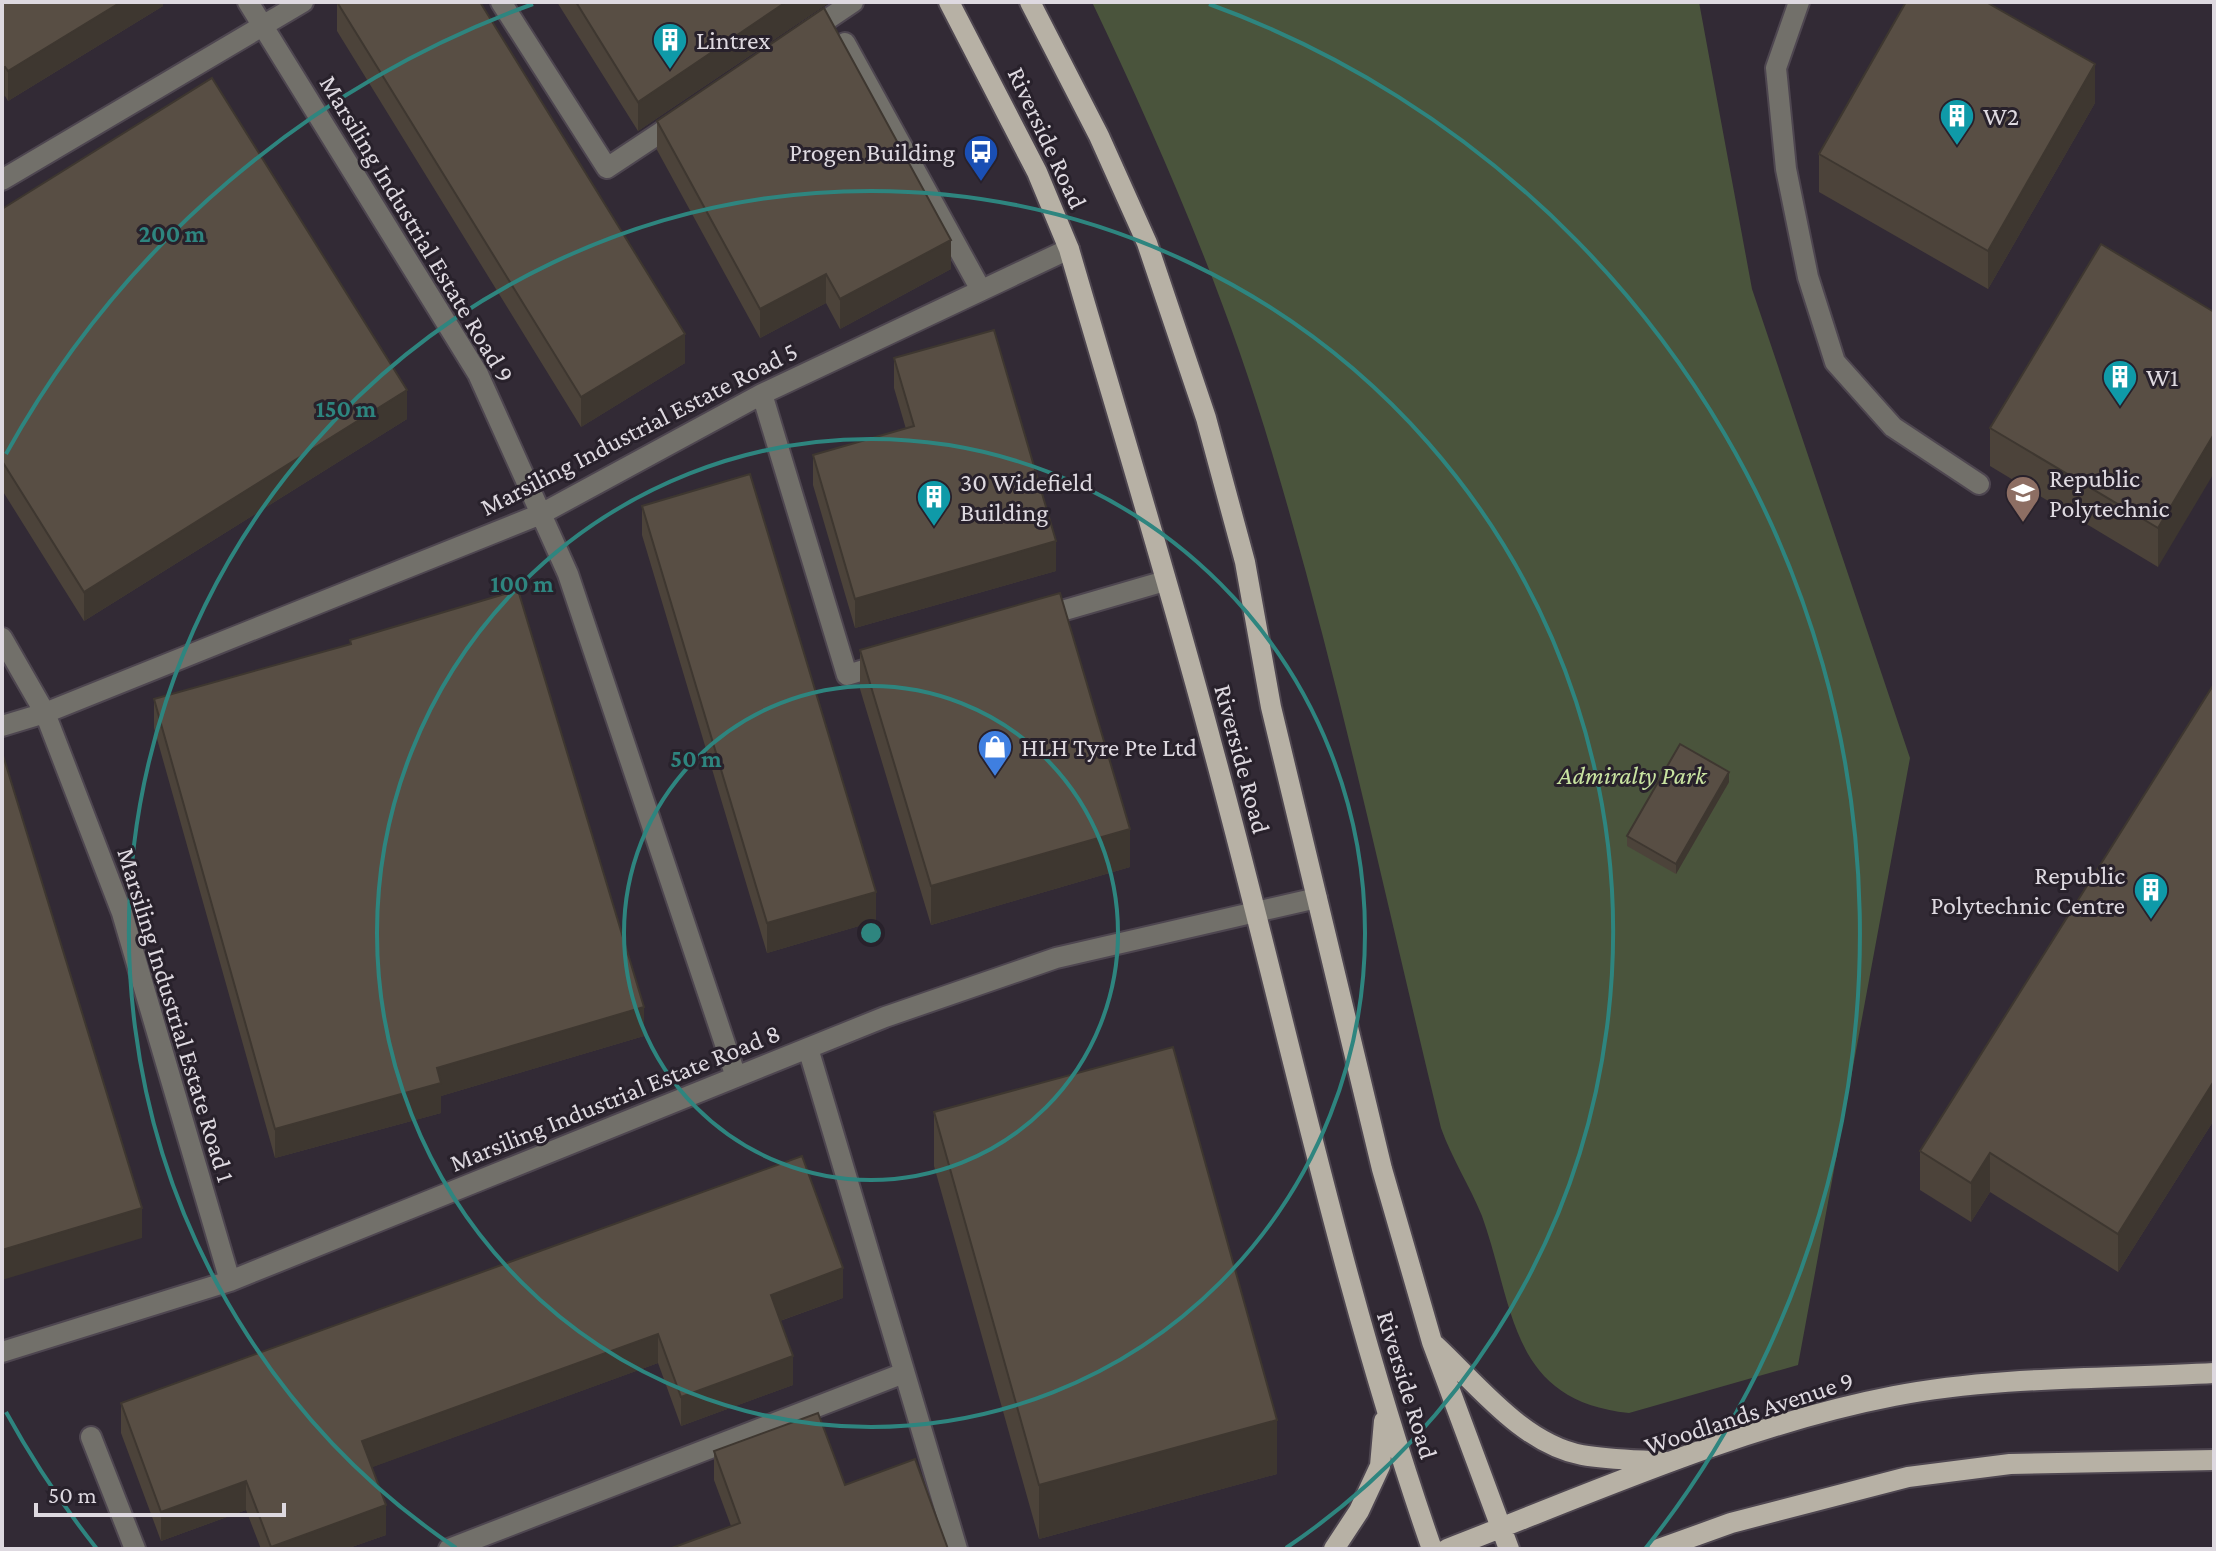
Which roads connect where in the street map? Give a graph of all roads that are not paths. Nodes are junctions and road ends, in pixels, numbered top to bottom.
1 (248, 2) edge
2 (303, 2) edge
3 (501, 2) edge
4 (853, 2) edge
5 (949, 2) edge
6 (1030, 2) edge
7 (1799, 2) edge
8 (263, 26) junction
9 (845, 43) edge
10 (789, 46) edge
11 (698, 107) edge
12 (2, 180) edge
13 (1069, 249) junction
14 (981, 290) junction
15 (762, 394) junction
16 (1979, 484) dead end
17 (541, 514) junction
18 (1165, 581) junction
19 (1027, 621) edge
20 (2, 638) edge
21 (907, 657) edge
22 (45, 713) junction
23 (2, 726) edge
24 (1317, 898) junction
25 (1254, 911) junction
26 (808, 1048) junction
27 (736, 1077) junction
28 (230, 1281) junction
29 (1432, 1342) junction
30 (2, 1352) edge
31 (904, 1373) junction
32 (2214, 1373) edge
33 (1385, 1412) junction
34 (91, 1437) dead end
35 (2214, 1460) edge
36 (1672, 1463) junction
37 (1731, 1523) junction
38 (1501, 1528) junction
39 (135, 1549) edge
40 (449, 1549) edge
41 (957, 1549) edge
42 (1334, 1549) edge
43 (1432, 1549) edge
44 (1447, 1549) edge
45 (1509, 1549) edge
46 (1659, 1549) edge
47 (1702, 1549) edge

1 - 8 lane, Marsiling Industrial Estate Road 9
2 - 8 lane
3 - 11 lane
4 - 10 lane
5 - 13 main road, Riverside Road
6 - 24 main road, Riverside Road
7 - 16 lane
8 - 12 lane
8 - 17 lane, Marsiling Industrial Estate Road 9
9 - 14 lane
13 - 14 lane, Marsiling Industrial Estate Road 5
13 - 18 main road, Riverside Road
14 - 15 lane, Marsiling Industrial Estate Road 5
15 - 17 lane, Marsiling Industrial Estate Road 5
15 - 21 lane
17 - 22 lane, Marsiling Industrial Estate Road 5
17 - 27 lane, Marsiling Industrial Estate Road 9
18 - 19 lane
18 - 25 main road, Riverside Road
20 - 22 lane, Marsiling Industrial Estate Road 1
22 - 23 lane, Marsiling Industrial Estate Road 5
22 - 28 lane, Marsiling Industrial Estate Road 1
24 - 25 lane, Marsiling Industrial Estate Road 8
24 - 29 main road, Riverside Road
25 - 26 lane, Marsiling Industrial Estate Road 8
25 - 33 main road, Riverside Road
26 - 27 lane, Marsiling Industrial Estate Road 8
26 - 31 lane
27 - 28 lane, Marsiling Industrial Estate Road 8
28 - 30 lane, Marsiling Industrial Estate Road 8
29 - 36 main road
29 - 38 main road, Riverside Road
31 - 40 lane
31 - 41 lane
32 - 36 main road, Woodlands Avenue 9
33 - 42 main road
33 - 43 main road, Riverside Road
34 - 39 lane
35 - 37 main road
36 - 38 main road, Woodlands Avenue 9
37 - 46 main road
37 - 47 main road
38 - 44 main road, Woodlands Avenue 9
38 - 45 main road, Riverside Road

